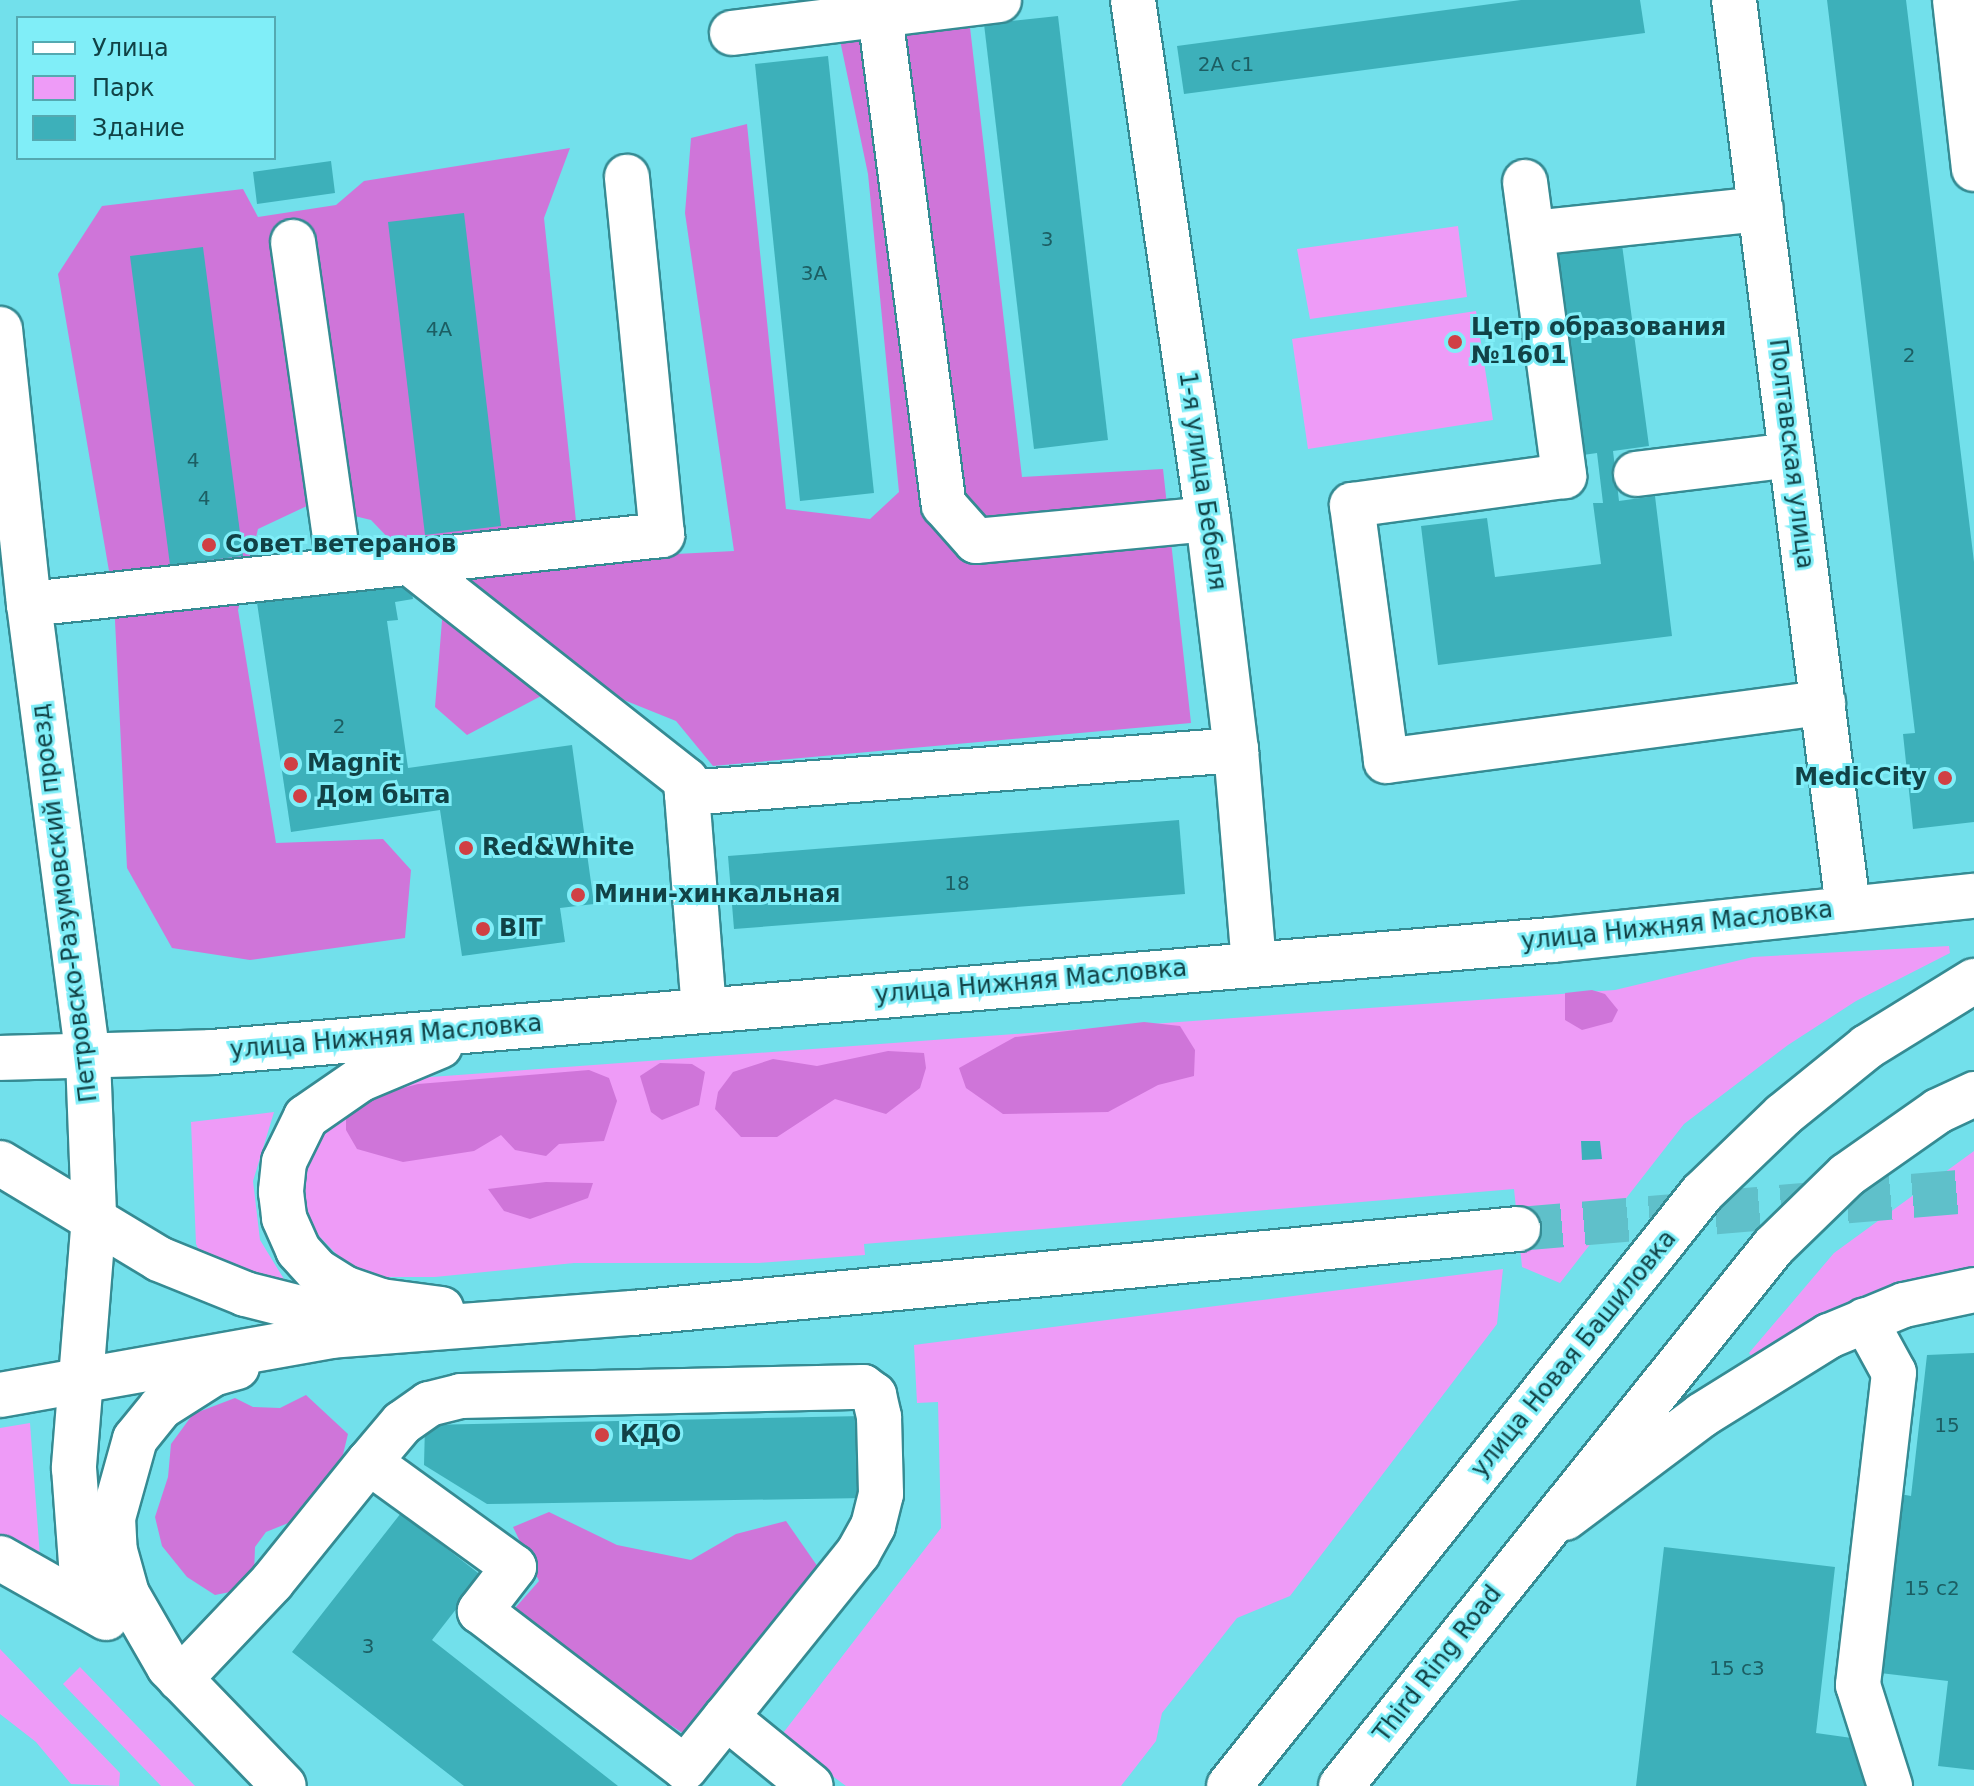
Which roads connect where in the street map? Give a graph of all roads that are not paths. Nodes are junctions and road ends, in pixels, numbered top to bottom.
1 (999, 0) edge
2 (1133, 0) edge
3 (1734, 0) edge
4 (1955, 0) edge
5 (880, 15) junction
6 (732, 33) dead end
7 (1974, 169) edge
8 (627, 177) dead end
9 (1525, 182) dead end
10 (1761, 209) junction
11 (1532, 233) junction
12 (293, 242) dead end
13 (0, 329) edge
14 (1791, 455) junction
15 (1636, 474) dead end
16 (1208, 519) junction
17 (409, 562) junction
18 (339, 567) junction
19 (29, 604) junction
20 (1823, 703) junction
21 (1236, 750) junction
22 (687, 793) junction
23 (1974, 896) edge
24 (1848, 908) junction
25 (1254, 964) junction
26 (1974, 981) edge
27 (704, 1010) junction
28 (483, 1028) junction
29 (0, 1058) edge
30 (88, 1058) junction
31 (1974, 1094) edge
32 (0, 1163) edge
33 (94, 1217) junction
34 (1518, 1229) tunnel mouth
35 (1974, 1290) edge
36 (522, 1320) junction
37 (1865, 1320) junction
38 (391, 1330) junction
39 (331, 1336) junction
40 (81, 1380) junction
41 (0, 1395) edge
42 (369, 1462) junction
43 (1535, 1542) junction
44 (0, 1558) edge
45 (104, 1616) junction
46 (175, 1673) junction
47 (726, 1717) junction
48 (284, 1786) edge
49 (811, 1786) edge
50 (1229, 1786) edge
51 (1341, 1786) edge
52 (1890, 1786) edge

1 - 5 street
2 - 16 street, 1-я улица Бебеля
3 - 10 street, Полтавская улица
4 - 7 street
5 - 6 street
5 - 16 street
8 - 17 street
9 - 11 street
10 - 11 street
10 - 14 street, Полтавская улица
11 - 20 street
12 - 18 street
13 - 19 street, Петровско-Разумовский проезд
14 - 15 street
14 - 20 street, Полтавская улица
16 - 21 street, 1-я улица Бебеля
17 - 18 street
17 - 22 street
18 - 19 street
19 - 30 street, Петровско-Разумовский проезд
20 - 24 street, Полтавская улица
21 - 22 street
21 - 25 street, 1-я улица Бебеля
22 - 27 street
23 - 24 street, улица Нижняя Масловка
24 - 25 street, улица Нижняя Масловка
25 - 27 street, улица Нижняя Масловка
26 - 50 street, улица Новая Башиловка
27 - 28 street, улица Нижняя Масловка
28 - 30 street, улица Нижняя Масловка
28 - 36 street
29 - 30 street, улица Нижняя Масловка
30 - 33 street, Петровско-Разумовский проезд
31 - 43 street
32 - 33 street
33 - 38 street
33 - 40 street, Петровско-Разумовский проезд
34 - 36 street
35 - 37 street
36 - 38 street
37 - 43 street
37 - 52 street
38 - 39 street
39 - 40 street
39 - 46 street
40 - 41 street
40 - 45 street, Петровско-Разумовский проезд
42 - 46 street
42 - 47 street
42 - 47 street
43 - 51 street, Third Ring Road
44 - 45 street
45 - 46 street
46 - 48 street
47 - 49 street

